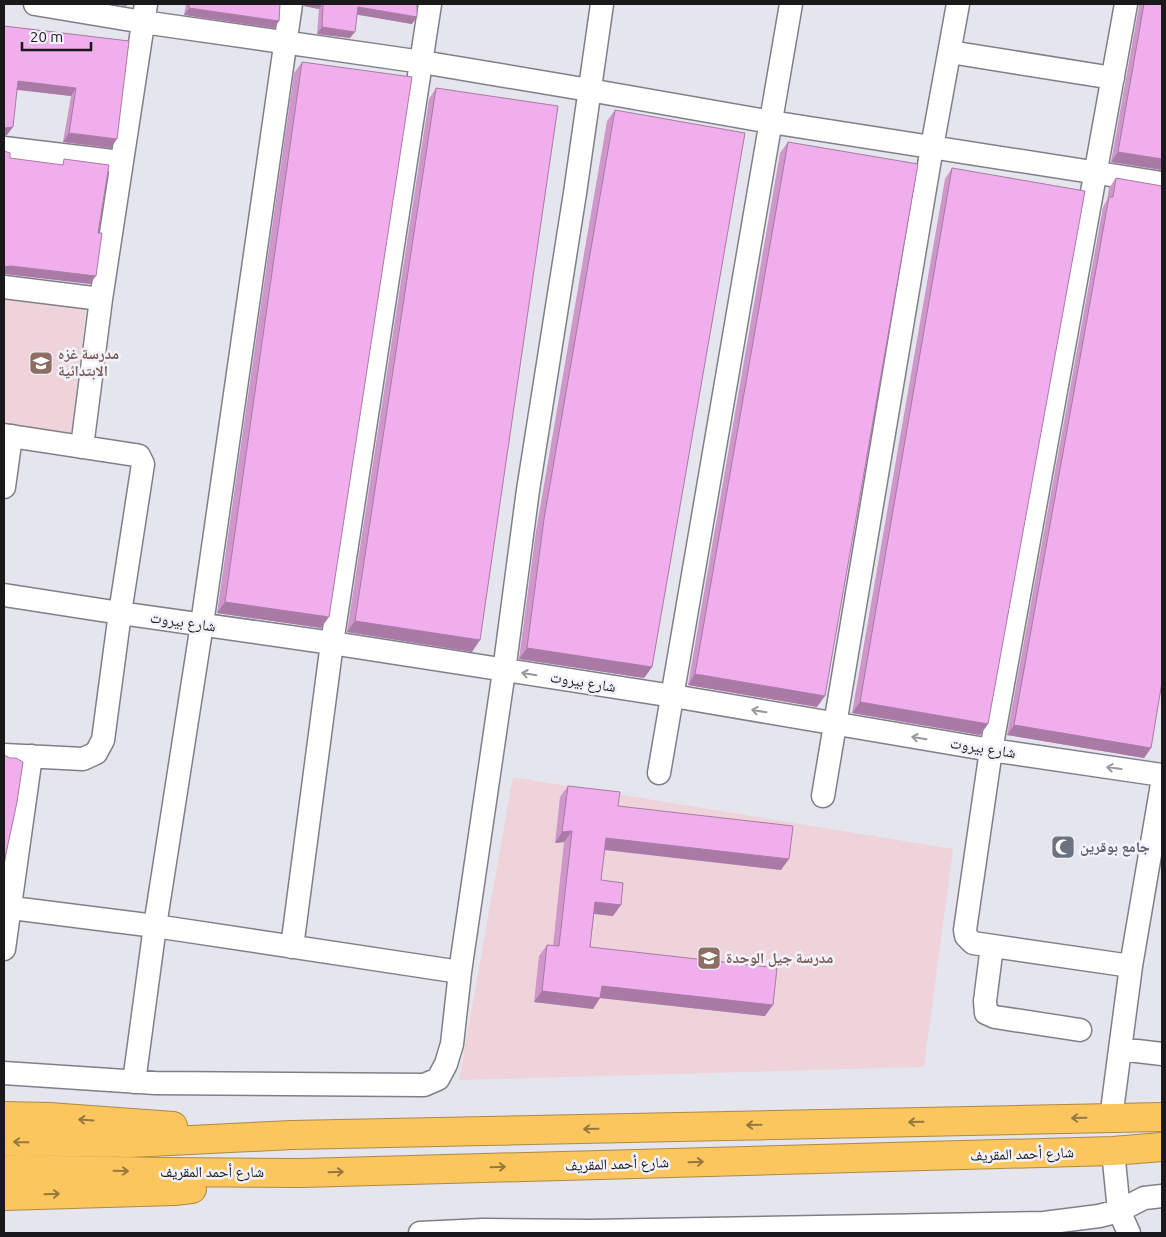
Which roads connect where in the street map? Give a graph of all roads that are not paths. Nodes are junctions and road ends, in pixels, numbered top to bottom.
1 (35, 4) edge
2 (291, 4) edge
3 (430, 4) edge
4 (602, 4) edge
5 (790, 4) edge
6 (958, 4) edge
7 (1126, 4) edge
8 (144, 13) edge
9 (285, 42) junction
10 (950, 52) junction
11 (422, 62) junction
12 (1113, 78) junction
13 (590, 90) junction
14 (770, 122) junction
15 (932, 147) junction
16 (4, 148) edge
17 (121, 162) junction
18 (1096, 173) junction
19 (1162, 183) edge
20 (4, 287) edge
21 (101, 299) junction
22 (7, 436) edge
23 (82, 447) junction
24 (4, 487) edge
25 (4, 595) edge
26 (120, 613) junction
27 (202, 624) junction
28 (332, 643) junction
29 (504, 670) junction
30 (673, 696) junction
31 (836, 724) junction
32 (991, 750) junction
33 (4, 754) edge
34 (31, 756) junction
35 (659, 773) dead end
36 (1162, 774) edge
37 (1162, 784) edge
38 (823, 796) dead end
39 (7, 907) edge
40 (155, 926) junction
41 (992, 946) junction
42 (292, 947) junction
43 (4, 949) edge
44 (1131, 966) junction
45 (460, 972) junction
46 (1080, 1030) dead end
47 (1120, 1049) junction
48 (1162, 1054) edge
49 (4, 1074) edge
50 (134, 1082) junction
51 (4, 1116) edge
52 (1162, 1117) edge
53 (1110, 1118) junction
54 (292, 1135) junction
55 (4, 1141) edge
56 (1162, 1147) edge
57 (1113, 1151) junction
58 (4, 1169) edge
59 (302, 1173) junction
60 (4, 1196) edge
61 (1162, 1196) edge
62 (1119, 1211) junction
63 (938, 1229) edge
64 (756, 1231) edge
65 (482, 1232) edge
66 (591, 1232) edge
67 (420, 1233) edge
68 (1129, 1233) edge

1 - 8 street
2 - 9 street
3 - 11 street
4 - 13 street
5 - 14 street
6 - 10 street
7 - 12 street
8 - 9 street
8 - 17 street
9 - 11 street
9 - 27 street
10 - 12 street
10 - 15 street
11 - 13 street
11 - 28 street
12 - 18 street
13 - 14 street
13 - 29 street
14 - 15 street
14 - 30 street
15 - 18 street
15 - 31 street
16 - 17 street
17 - 21 street
18 - 19 street
18 - 32 street
20 - 21 street
21 - 23 street
22 - 23 street
22 - 24 street
23 - 26 street
25 - 26 street, شارع بيروت
26 - 27 street, شارع بيروت
26 - 34 street
27 - 28 street, شارع بيروت
27 - 40 street
28 - 29 street, شارع بيروت
28 - 42 street
30 -> 29 street, شارع بيروت
29 - 45 street
31 -> 30 street, شارع بيروت
30 - 35 street
32 -> 31 street, شارع بيروت
31 - 38 street
36 -> 32 street, شارع بيروت
32 - 41 street
33 - 34 street
34 - 39 street
37 - 44 street
39 - 40 street
39 - 43 street
40 - 42 street
40 - 50 street
41 - 44 street
41 - 46 street
42 - 45 street
44 - 47 street
45 - 50 street
47 - 48 street
47 - 53 street
49 - 50 street
54 -> 51 highway
52 - 53 highway, شارع أحمد المقريف
53 -> 54 highway, شارع أحمد المقريف
54 -> 55 highway, شارع أحمد المقريف
56 - 57 highway, شارع أحمد المقريف
59 -> 57 highway, شارع أحمد المقريف
57 - 62 street
58 -> 59 highway, شارع أحمد المقريف
60 -> 59 highway
61 - 62 street
62 - 63 street
62 - 68 street
63 - 64 street
64 - 66 street
65 - 66 street
65 - 67 street

